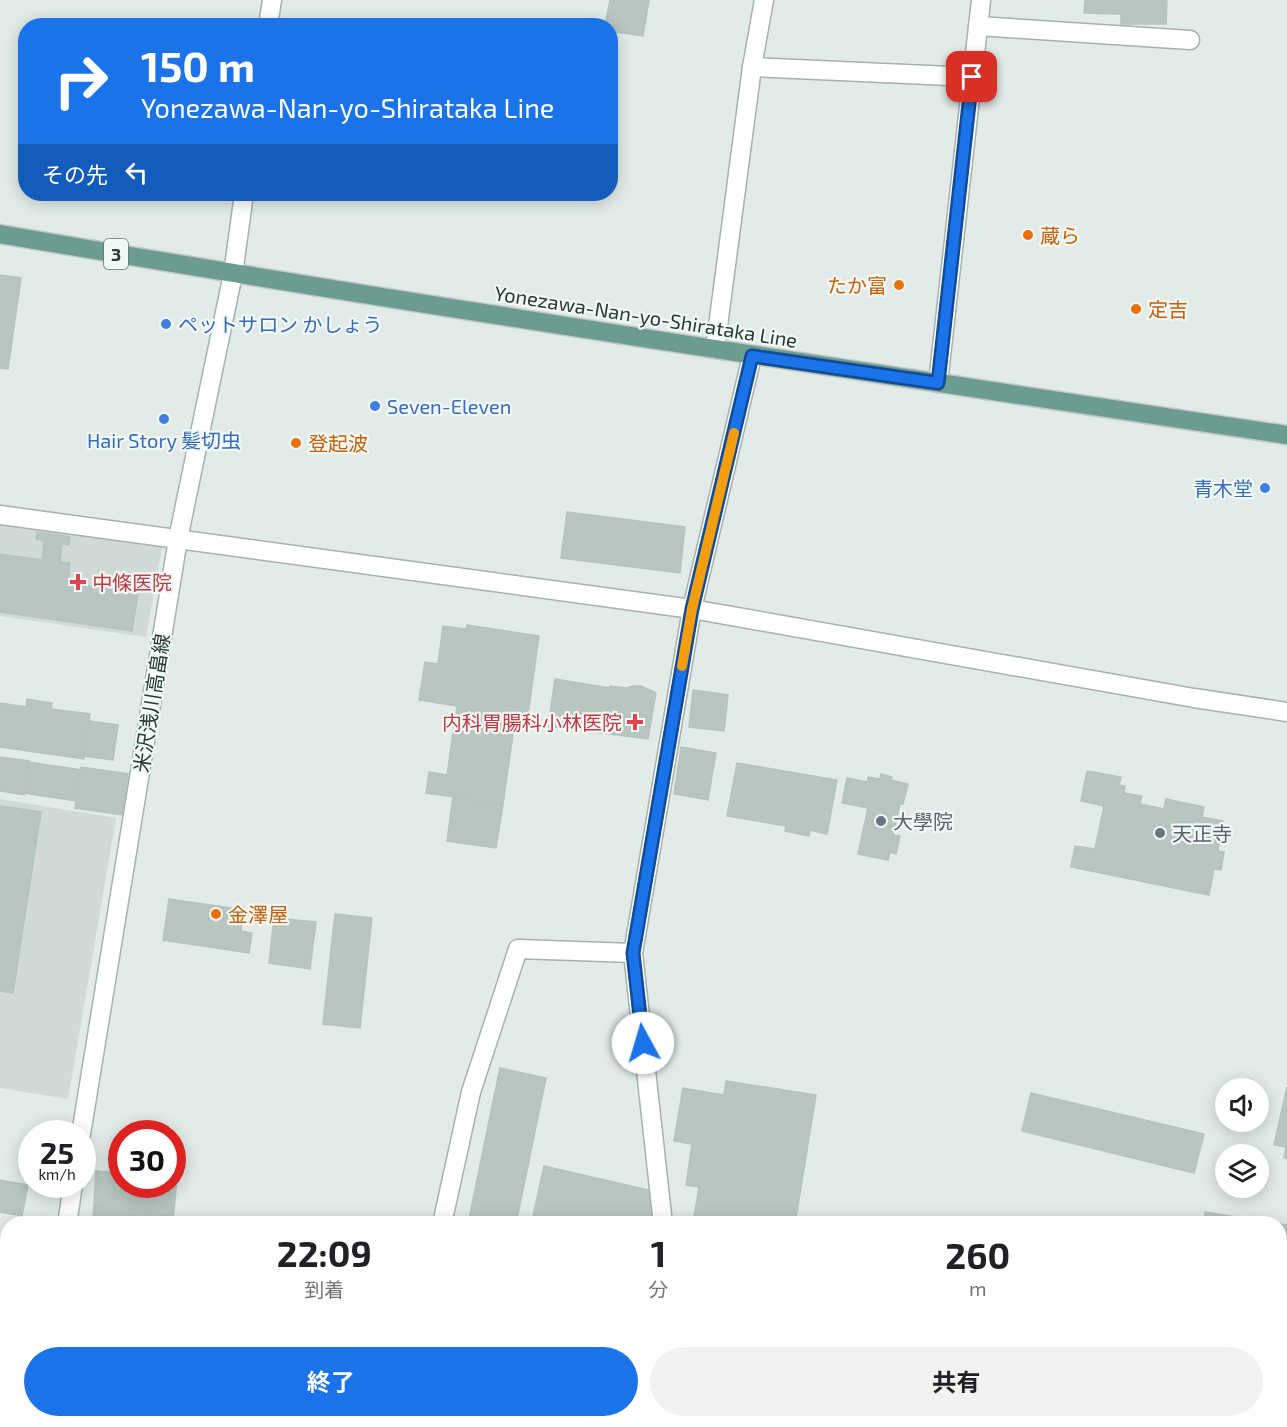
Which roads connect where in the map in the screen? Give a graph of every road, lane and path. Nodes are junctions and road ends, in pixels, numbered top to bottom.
1 (272, 0) edge
2 (764, 0) edge
3 (981, 0) edge
4 (269, 18) edge
5 (978, 26) junction
6 (1190, 40) dead end
7 (752, 67) junction
8 (972, 77) junction
9 (243, 201) edge
10 (0, 234) edge
11 (233, 274) junction
12 (715, 349) junction
13 (752, 356) junction
14 (938, 383) junction
15 (1287, 435) edge
16 (0, 515) edge
17 (178, 539) junction
18 (692, 609) junction
19 (1287, 712) edge
20 (633, 953) junction
21 (83, 1120) edge
22 (71, 1198) edge
23 (68, 1216) edge
24 (444, 1216) edge
25 (662, 1216) edge

1 - 4 street
2 - 7 street
3 - 5 street
5 - 6 street
5 - 8 street
7 - 8 street
7 - 12 street
8 - 14 street
9 - 11 street, 米沢浅川高畠線
10 - 11 main road, Yonezawa-Nan-yo-Shirataka Line / 3
11 - 12 main road, Yonezawa-Nan-yo-Shirataka Line / 3
11 - 17 street, 米沢浅川高畠線
12 - 13 main road, Yonezawa-Nan-yo-Shirataka Line / 3
13 - 14 main road, Yonezawa-Nan-yo-Shirataka Line / 3
13 - 18 street
14 - 15 main road, Yonezawa-Nan-yo-Shirataka Line / 3
16 - 17 street
17 - 18 street
17 - 21 street, 米沢浅川高畠線
18 - 19 street
18 - 20 street
20 - 24 street
20 - 25 street
22 - 23 street

